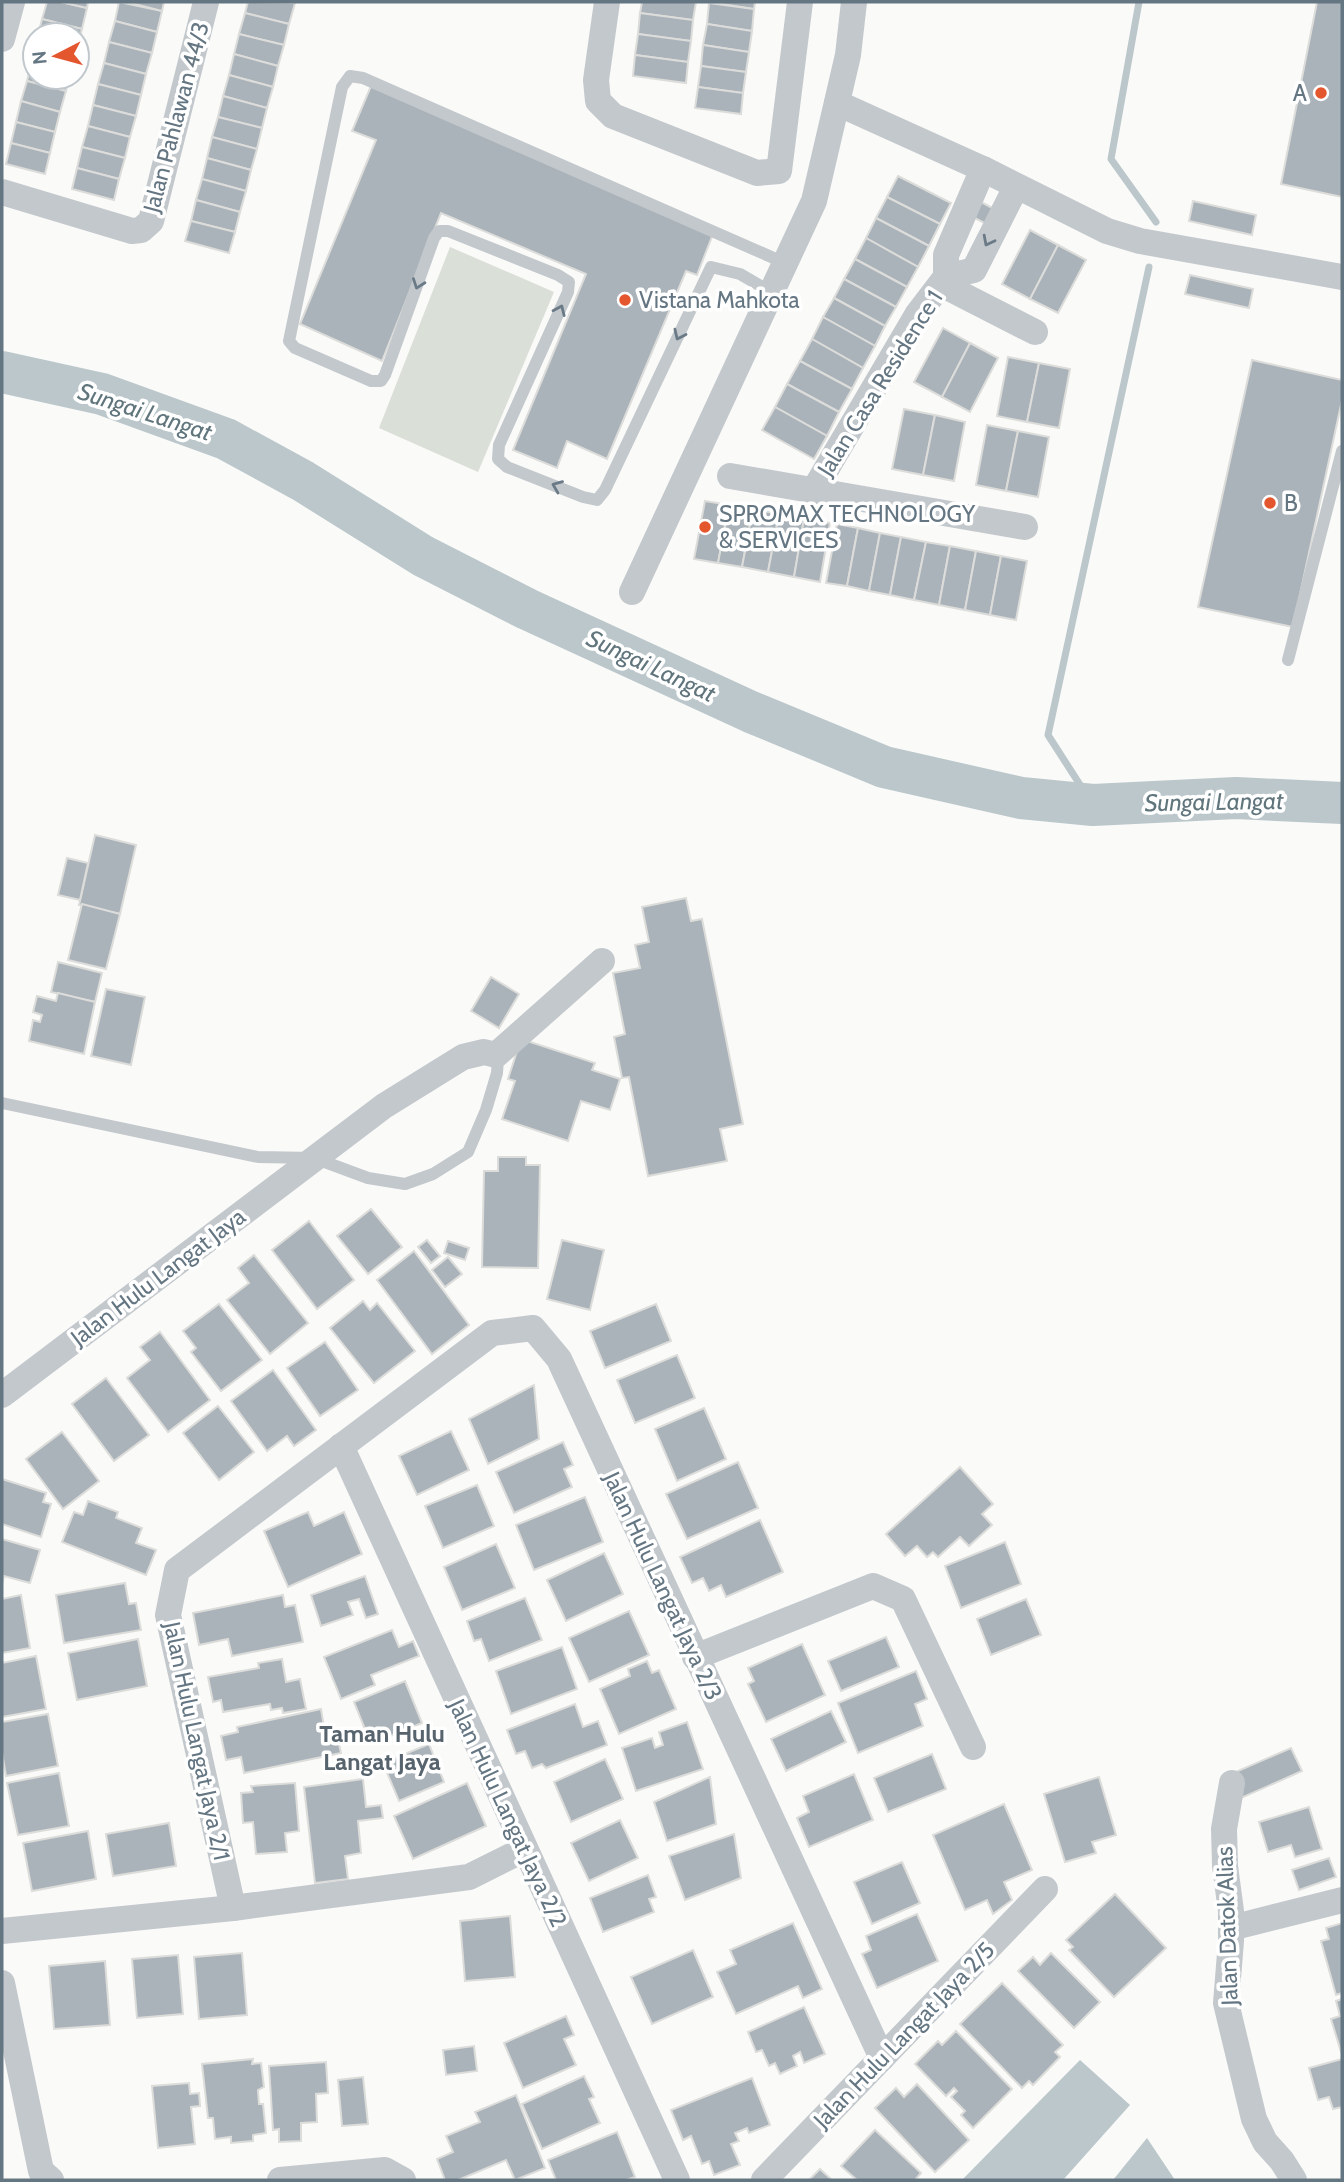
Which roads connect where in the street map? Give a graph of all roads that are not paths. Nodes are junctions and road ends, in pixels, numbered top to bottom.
1 (12, 2) edge
2 (206, 2) edge
3 (607, 2) edge
4 (800, 2) edge
5 (854, 2) edge
6 (2, 39) edge
7 (837, 103) junction
8 (983, 169) junction
9 (1016, 187) junction
10 (2, 192) edge
11 (785, 263) junction
12 (1342, 277) edge
13 (944, 281) junction
14 (771, 292) junction
15 (1035, 332) dead end
16 (1342, 451) edge
17 (730, 476) dead end
18 (814, 490) junction
19 (1025, 527) dead end
20 (632, 592) dead end
21 (1289, 660) dead end
22 (602, 961) dead end
23 (496, 1055) junction
24 (2, 1103) edge
25 (314, 1158) junction
26 (2, 1395) edge
27 (341, 1446) junction
28 (695, 1657) junction
29 (973, 1747) dead end
30 (1232, 1783) dead end
31 (525, 1849) junction
32 (1045, 1889) dead end
33 (1342, 1900) edge
34 (233, 1908) junction
35 (1231, 1928) junction
36 (2, 1931) edge
37 (2, 1983) edge
38 (882, 2058) junction
39 (51, 2180) edge
40 (280, 2180) edge
41 (403, 2180) edge
42 (677, 2180) edge
43 (764, 2180) edge
44 (1294, 2180) edge

1 - 6 street
2 - 10 street, Jalan Pahlawan 44/3
3 - 4 street
5 - 7 street
7 - 8 street
7 - 11 street
8 - 9 street
8 - 13 street, Jalan Casa Residence 1
9 - 12 street
9 -> 13 street, Jalan Casa Residence 1
11 - 14 street
14 -> 11 lane
13 - 15 street
13 - 18 street, Jalan Casa Residence 1
14 - 20 street
16 - 21 lane
17 - 18 street
18 - 19 street
22 - 23 street
23 - 25 street, Jalan Hulu Langat Jaya
23 - 25 lane
24 - 25 lane
25 - 26 street, Jalan Hulu Langat Jaya
27 - 28 street, Jalan Hulu Langat Jaya 2/3
27 - 31 street, Jalan Hulu Langat Jaya 2/2
27 - 34 street, Jalan Hulu Langat Jaya 2/1
28 - 29 street
28 - 38 street, Jalan Hulu Langat Jaya 2/3
30 - 35 street, Jalan Datok Alias
31 - 34 street
31 - 42 street, Jalan Hulu Langat Jaya 2/2
32 - 38 street, Jalan Hulu Langat Jaya 2/5
33 - 35 street
34 - 36 street
35 - 44 street, Jalan Datok Alias
37 - 39 street
38 - 43 street, Jalan Hulu Langat Jaya 2/5
40 - 41 street

